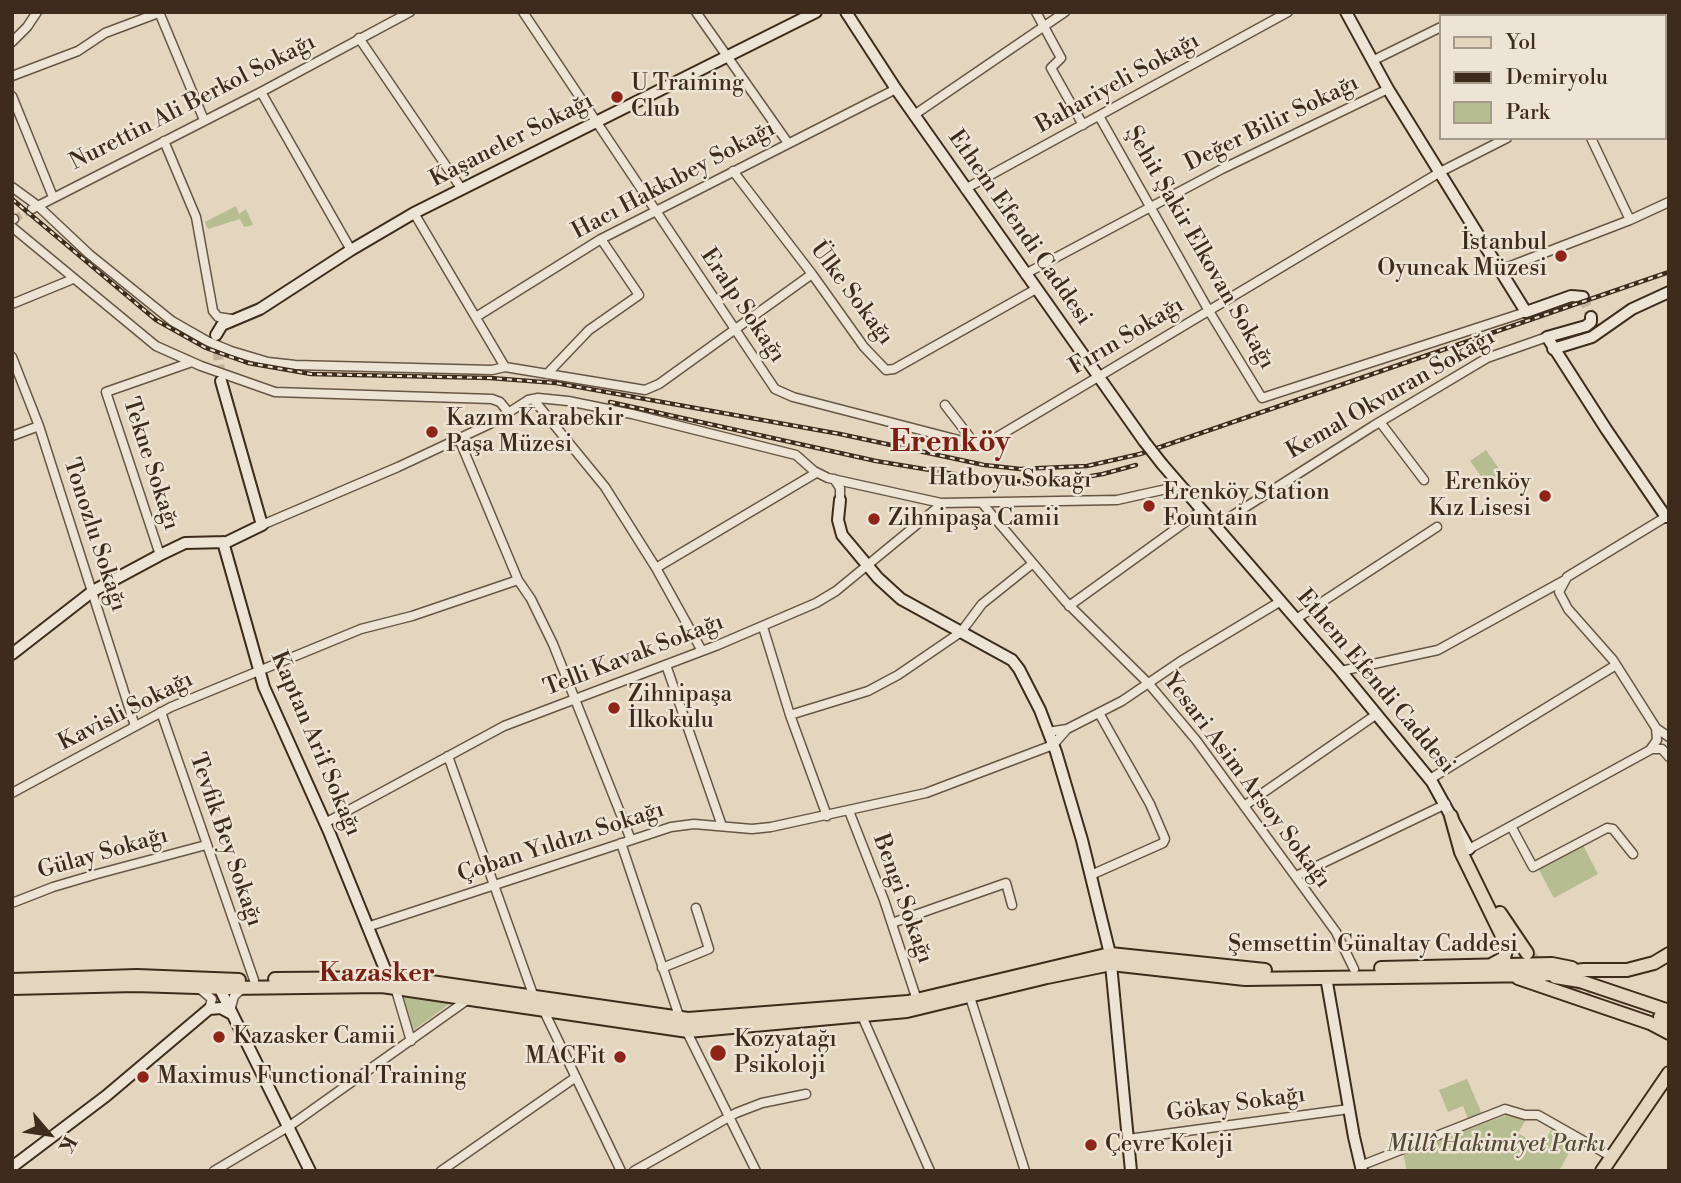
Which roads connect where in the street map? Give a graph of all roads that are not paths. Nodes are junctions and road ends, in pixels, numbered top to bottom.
1 (37, 12) edge
2 (410, 12) edge
3 (523, 12) edge
4 (696, 12) edge
5 (816, 12) edge
6 (846, 12) edge
7 (1036, 12) edge
8 (1065, 12) edge
9 (1288, 12) edge
10 (1346, 12) edge
11 (160, 13) edge
12 (1044, 27) junction
13 (1440, 27) edge
14 (359, 38) junction
15 (12, 42) edge
16 (727, 57) junction
17 (1372, 61) junction
18 (12, 76) edge
19 (896, 89) junction
20 (1388, 89) junction
21 (261, 92) junction
22 (12, 96) edge
23 (914, 115) junction
24 (1099, 116) junction
25 (204, 120) junction
26 (596, 122) junction
27 (1083, 125) junction
28 (1503, 140) edge
29 (1592, 140) edge
30 (164, 141) junction
31 (788, 143) junction
32 (733, 171) junction
33 (1441, 171) junction
34 (12, 187) edge
35 (461, 188) junction
36 (965, 189) junction
37 (53, 197) junction
38 (1669, 202) edge
39 (1151, 205) junction
40 (35, 208) junction
41 (654, 211) junction
42 (414, 213) junction
43 (1630, 220) junction
44 (13, 222) edge
45 (601, 239) junction
46 (351, 250) junction
47 (1500, 270) junction
48 (812, 274) junction
49 (1025, 274) junction
50 (73, 279) junction
51 (1036, 289) junction
52 (1669, 292) edge
53 (1583, 297) dead end
54 (12, 304) edge
55 (1209, 311) junction
56 (1526, 312) junction
57 (476, 317) junction
58 (1591, 317) dead end
59 (234, 319) junction
60 (734, 330) junction
61 (216, 335) dead end
62 (1547, 337) junction
63 (1553, 348) junction
64 (12, 357) edge
65 (192, 362) junction
66 (505, 367) junction
67 (211, 369) junction
68 (547, 374) junction
69 (1098, 377) junction
70 (221, 381) tunnel mouth
71 (533, 399) junction
72 (945, 405) dead end
73 (509, 413) junction
74 (1381, 422) junction
75 (39, 426) junction
76 (12, 436) edge
77 (459, 439) junction
78 (975, 444) junction
79 (240, 447) junction
80 (816, 473) junction
81 (834, 479) junction
82 (1424, 480) dead end
83 (854, 484) junction
84 (1180, 486) junction
85 (840, 500) junction
86 (943, 503) junction
87 (982, 503) junction
88 (1202, 510) junction
89 (1668, 516) edge
90 (262, 525) junction
91 (1216, 526) junction
92 (1437, 527) dead end
93 (223, 542) junction
94 (160, 555) junction
95 (1032, 564) junction
96 (866, 566) junction
97 (656, 568) junction
98 (518, 580) junction
99 (1563, 581) junction
100 (93, 591) junction
101 (1281, 601) junction
102 (1069, 606) junction
103 (1296, 619) junction
104 (763, 627) junction
105 (961, 632) junction
106 (702, 651) junction
107 (12, 654) edge
108 (666, 665) junction
109 (1616, 665) junction
110 (1341, 671) junction
111 (260, 672) junction
112 (1149, 684) junction
113 (575, 699) junction
114 (161, 712) junction
115 (1099, 713) junction
116 (1377, 714) junction
117 (790, 715) junction
118 (135, 726) junction
119 (1656, 728) junction
120 (1067, 729) junction
121 (1048, 732) junction
122 (1669, 737) edge
123 (1053, 745) junction
124 (1650, 750) junction
125 (448, 756) junction
126 (1669, 757) edge
127 (1430, 779) junction
128 (12, 793) edge
129 (1244, 806) junction
130 (1448, 810) junction
131 (849, 811) junction
132 (827, 816) junction
133 (325, 823) junction
134 (723, 826) junction
135 (1511, 826) junction
136 (631, 840) junction
137 (621, 843) junction
138 (206, 845) junction
139 (1469, 849) junction
140 (1633, 854) dead end
141 (1091, 875) junction
142 (1296, 876) junction
143 (495, 884) junction
144 (12, 903) edge
145 (1012, 905) dead end
146 (696, 908) dead end
147 (892, 923) junction
148 (367, 927) junction
149 (1527, 953) tunnel mouth
150 (1669, 954) edge
151 (1110, 959) junction
152 (1552, 964) junction
153 (1487, 966) junction
154 (662, 968) junction
155 (1354, 969) junction
156 (1584, 970) junction
157 (1502, 975) junction
158 (1541, 975) junction
159 (387, 976) junction
160 (1326, 977) junction
161 (206, 978) junction
162 (12, 980) edge
163 (254, 980) junction
164 (191, 986) junction
165 (395, 987) junction
166 (12, 988) edge
167 (219, 988) junction
168 (243, 988) junction
169 (1548, 988) junction
170 (1591, 994) tunnel mouth
171 (970, 997) junction
172 (470, 998) junction
173 (917, 1000) junction
174 (530, 1002) junction
175 (209, 1009) junction
176 (543, 1009) junction
177 (231, 1013) junction
178 (862, 1016) junction
179 (1667, 1017) edge
180 (680, 1019) junction
181 (687, 1031) junction
182 (1669, 1033) edge
183 (411, 1041) junction
184 (1669, 1067) edge
185 (576, 1077) junction
186 (1667, 1077) edge
187 (806, 1094) dead end
188 (1349, 1109) junction
189 (730, 1116) junction
190 (287, 1127) junction
191 (1128, 1139) junction
192 (1612, 1157) junction
193 (12, 1167) edge
194 (1361, 1168) edge
195 (214, 1171) edge
196 (310, 1171) edge
197 (441, 1171) edge
198 (621, 1171) edge
199 (634, 1171) edge
200 (756, 1171) edge
201 (930, 1171) edge
202 (1025, 1171) edge
203 (1131, 1171) edge
204 (1602, 1171) edge

1 - 15 street
2 - 14 street, Nurettin Ali Berkol Sokağı
3 - 26 street, Eralp Sokağı
4 - 16 street
5 - 16 street, Kaşaneler Sokağı
6 - 19 street, Ethem Efendi Caddesi
7 - 12 street
8 - 12 street
9 - 24 street, Bahariyeli Sokağı
10 - 17 street
11 - 18 street
11 - 25 street
12 - 23 street
12 - 27 street
13 - 17 street
14 - 21 street, Nurettin Ali Berkol Sokağı
14 - 35 street
16 - 26 street, Kaşaneler Sokağı
16 - 31 street
17 - 20 street
19 - 23 street, Ethem Efendi Caddesi
19 - 31 street, Hacı Hakkıbey Sokağı
20 - 33 street
20 - 39 street, Değer Bilir Sokağı
21 - 25 street, Nurettin Ali Berkol Sokağı
21 - 46 street
22 - 37 street
23 - 36 street, Ethem Efendi Caddesi
24 - 27 street, Bahariyeli Sokağı
24 - 39 street, Şehit Şakir Elkovan Sokağı
25 - 30 street, Nurettin Ali Berkol Sokağı
26 - 35 street, Kaşaneler Sokağı
26 - 41 street, Eralp Sokağı
27 - 36 street, Bahariyeli Sokağı
28 - 33 street, Fırın Sokağı
29 - 43 street
30 - 37 street, Nurettin Ali Berkol Sokağı
30 - 59 street
31 - 32 street, Hacı Hakkıbey Sokağı
32 - 41 street, Hacı Hakkıbey Sokağı
32 - 48 street, Ülke Sokağı
33 - 47 street
33 - 55 street, Fırın Sokağı
34 - 40 street
35 - 42 street, Kaşaneler Sokağı
36 - 49 street, Ethem Efendi Caddesi
37 - 40 street, Nurettin Ali Berkol Sokağı
38 - 43 street
39 - 49 street, Değer Bilir Sokağı
39 - 55 street, Şehit Şakir Elkovan Sokağı
40 - 66 street
41 - 45 street, Hacı Hakkıbey Sokağı
41 - 60 street, Eralp Sokağı
42 - 46 street, Kaşaneler Sokağı
42 - 57 street
43 - 47 street
44 - 50 street
45 - 57 street, Hacı Hakkıbey Sokağı
45 - 68 street
46 - 59 street, Kaşaneler Sokağı
47 - 56 street
48 - 51 street, Ülke Sokağı
48 - 60 street
49 - 51 street, Ethem Efendi Caddesi
50 - 54 street
50 - 65 street
51 - 69 street, Ethem Efendi Caddesi
52 - 63 street
53 - 56 street, Şehit Şakir Elkovan Sokağı
55 - 56 street, Şehit Şakir Elkovan Sokağı
55 - 69 street, Fırın Sokağı
57 - 66 street
58 - 62 street, Kemal Okvuran Sokağı
59 - 61 street, Kaşaneler Sokağı
60 - 68 street
60 - 78 street, Eralp Sokağı
62 - 63 street
62 - 74 street, Kemal Okvuran Sokağı
63 - 89 street
64 - 75 street, Tonozlu Sokağı
65 - 67 street
65 - 94 street, Tekne Sokağı
66 - 68 street
67 - 73 street
67 - 79 street
69 - 78 street, Fırın Sokağı
69 - 84 street, Ethem Efendi Caddesi, bridge
70 - 79 street
71 - 73 street
71 - 80 street, Hatboyu Sokağı
71 - 97 street
72 - 78 street
73 - 77 street
74 - 82 street
74 - 91 street, Kemal Okvuran Sokağı
75 - 76 street
75 - 100 street, Tonozlu Sokağı
77 - 90 street
77 - 98 street
79 - 90 street
80 - 81 street, Hatboyu Sokağı
80 - 97 street
81 - 83 street, Hatboyu Sokağı
81 - 85 street
83 - 85 street
83 - 86 street, Hatboyu Sokağı
84 - 87 street, Hatboyu Sokağı
84 - 88 street, Ethem Efendi Caddesi
85 - 96 street
86 - 87 street, Hatboyu Sokağı
86 - 96 street, Telli Kavak Sokağı
87 - 95 street, Yesari Asim Arsoy Sokağı
88 - 91 street, Ethem Efendi Caddesi
88 - 102 street
89 - 99 street
90 - 93 street
91 - 101 street, Ethem Efendi Caddesi
92 - 103 street
93 - 94 street
93 - 111 street, Kaptan Arif Sokağı
94 - 100 street
95 - 102 street, Yesari Asim Arsoy Sokağı
95 - 105 street
96 - 104 street, Telli Kavak Sokağı
96 - 105 street
97 - 106 street
98 - 111 street, Kavisli Sokağı
98 - 113 street
99 - 109 street
99 - 110 street
100 - 107 street
100 - 118 street, Tonozlu Sokağı
101 - 103 street, Ethem Efendi Caddesi
101 - 112 street
102 - 112 street, Yesari Asim Arsoy Sokağı
103 - 110 street, Ethem Efendi Caddesi
104 - 106 street, Telli Kavak Sokağı
104 - 117 street
105 - 117 street
105 - 121 street
106 - 108 street, Telli Kavak Sokağı
108 - 113 street, Telli Kavak Sokağı
108 - 134 street
109 - 119 street
109 - 127 street
110 - 116 street, Ethem Efendi Caddesi
111 - 114 street, Kavisli Sokağı
111 - 133 street, Kaptan Arif Sokağı
112 - 115 street
112 - 129 street, Yesari Asim Arsoy Sokağı
113 - 125 street, Telli Kavak Sokağı
113 - 136 street
114 - 118 street, Kavisli Sokağı
114 - 138 street, Tevfik Bey Sokağı
115 - 120 street
115 - 141 street
116 - 127 street, Ethem Efendi Caddesi
116 - 129 street
117 - 132 street
118 - 128 street, Kavisli Sokağı
119 - 122 street
119 - 124 street
120 - 121 street
120 - 123 street
121 - 123 street
123 - 131 street, Çoban Yıldızı Sokağı
123 - 141 street
124 - 126 street
124 - 135 street
125 - 133 street, Telli Kavak Sokağı
125 - 143 street
127 - 130 street, Ethem Efendi Caddesi
129 - 142 street, Yesari Asim Arsoy Sokağı
130 - 139 street, Ethem Efendi Caddesi
130 - 142 street
130 - 153 main road
131 - 132 street, Çoban Yıldızı Sokağı
131 - 147 street, Bengi Sokağı
132 - 134 street, Çoban Yıldızı Sokağı
133 - 148 street, Kaptan Arif Sokağı
134 - 136 street, Çoban Yıldızı Sokağı
135 - 139 street
135 - 140 street
136 - 137 street, Çoban Yıldızı Sokağı
137 - 143 street, Çoban Yıldızı Sokağı
137 - 154 street
138 - 144 street, Gülay Sokağı
138 - 163 street, Tevfik Bey Sokağı
139 - 149 main road
141 - 151 street
142 - 155 street, Yesari Asim Arsoy Sokağı
143 - 148 street, Çoban Yıldızı Sokağı
143 - 174 street
145 - 147 street
146 - 154 street
147 - 173 street, Bengi Sokağı
148 - 159 street, Kaptan Arif Sokağı
150 - 156 main road
151 - 155 main road, Şemsettin Günaltay Caddesi
151 - 160 main road, Şemsettin Günaltay Caddesi
151 - 171 main road, Şemsettin Günaltay Caddesi
151 - 173 main road, Şemsettin Günaltay Caddesi
151 - 191 street
152 - 153 main road, Şemsettin Günaltay Caddesi
152 - 156 main road, Şemsettin Günaltay Caddesi
152 - 158 main road
153 - 155 main road, Şemsettin Günaltay Caddesi
154 - 180 street
156 - 158 main road
157 - 158 main road, Şemsettin Günaltay Caddesi
157 - 160 main road, Şemsettin Günaltay Caddesi
157 - 169 main road
158 - 169 main road
158 - 179 main road
159 - 163 main road, Şemsettin Günaltay Caddesi
159 - 165 street, Kaptan Arif Sokağı
159 - 174 main road, Şemsettin Günaltay Caddesi
160 - 188 street
161 - 162 main road, Şemsettin Günaltay Caddesi
161 - 163 main road, Şemsettin Günaltay Caddesi
161 - 167 street
164 - 166 main road, Şemsettin Günaltay Caddesi
164 - 167 main road, Şemsettin Günaltay Caddesi
164 - 175 street
165 - 168 main road, Şemsettin Günaltay Caddesi
165 - 172 main road, Şemsettin Günaltay Caddesi
165 - 183 street
167 - 168 main road, Şemsettin Günaltay Caddesi
167 - 177 street
168 - 177 street
169 - 182 main road
170 - 179 main road
171 - 178 main road, Şemsettin Günaltay Caddesi
171 - 202 street
172 - 174 main road, Şemsettin Günaltay Caddesi
172 - 183 street
173 - 180 main road, Şemsettin Günaltay Caddesi
174 - 176 main road, Şemsettin Günaltay Caddesi
174 - 180 main road, Şemsettin Günaltay Caddesi
175 - 177 street
175 - 193 street
176 - 181 main road, Şemsettin Günaltay Caddesi
176 - 185 street
177 - 190 street
178 - 181 main road, Şemsettin Günaltay Caddesi
178 - 201 street
180 - 181 street
181 - 189 street
183 - 190 street
184 - 186 main road
185 - 197 street
185 - 198 street
186 - 192 main road
187 - 189 street
188 - 191 street, Gökay Sokağı
188 - 194 street
189 - 199 street
189 - 200 street
190 - 195 street
190 - 196 street
191 - 203 street
192 - 194 street
192 - 204 main road

